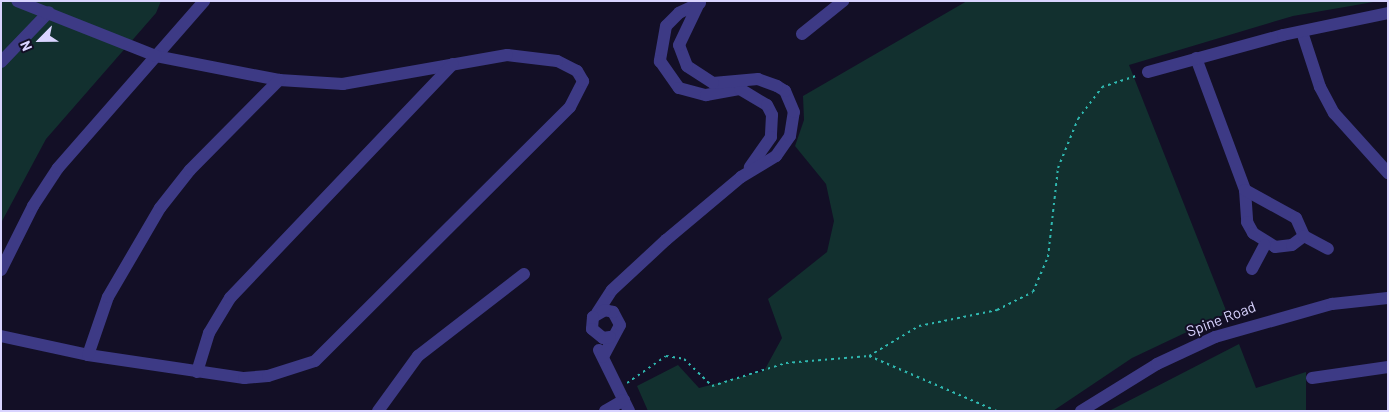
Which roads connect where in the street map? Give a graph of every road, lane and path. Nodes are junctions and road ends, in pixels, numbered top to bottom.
1 (17, 1) edge
2 (204, 1) edge
3 (843, 1) edge
4 (701, 2) edge
5 (49, 12) junction
6 (1388, 13) edge
7 (1302, 32) junction
8 (802, 34) dead end
9 (156, 56) junction
10 (1196, 58) junction
11 (1, 62) edge
12 (453, 64) junction
13 (1148, 72) joint
14 (279, 80) junction
15 (1388, 172) edge
16 (742, 176) junction
17 (1245, 190) junction
18 (1304, 236) junction
19 (1265, 245) junction
20 (1328, 249) dead end
21 (1252, 269) dead end
22 (1, 270) edge
23 (524, 274) dead end
24 (612, 290) junction
25 (1388, 298) edge
26 (613, 312) junction
27 (596, 313) junction
28 (596, 334) junction
29 (1, 336) edge
30 (610, 337) junction
31 (88, 355) junction
32 (868, 356) junction
33 (603, 357) junction
34 (1388, 367) edge
35 (197, 372) junction
36 (1312, 378) dead end
37 (624, 400) edge
38 (378, 411) edge
39 (605, 411) edge
40 (997, 411) edge
41 (1081, 411) edge

1 - 5 street
2 - 9 street
3 - 8 street
4 - 16 street
4 - 16 street
5 - 9 street
5 - 11 street
6 - 7 street
7 - 10 street
7 - 15 street
9 - 14 street
9 - 22 street
10 - 13 street
10 - 17 street
12 - 14 street
12 - 35 street
12 - 35 street
13 - 32 path
14 - 31 street
16 - 24 street
17 - 18 street
17 - 19 street
18 - 19 street
18 - 20 street
19 - 21 street
23 - 38 street
24 - 26 street
24 - 27 street
25 - 41 street, Spine Road
26 - 27 street
26 - 30 street
27 - 28 street
28 - 30 street
28 - 33 street
29 - 31 street
30 - 33 street
31 - 35 street
32 - 37 path
32 - 40 path
33 - 37 street
34 - 36 street
37 - 39 street

